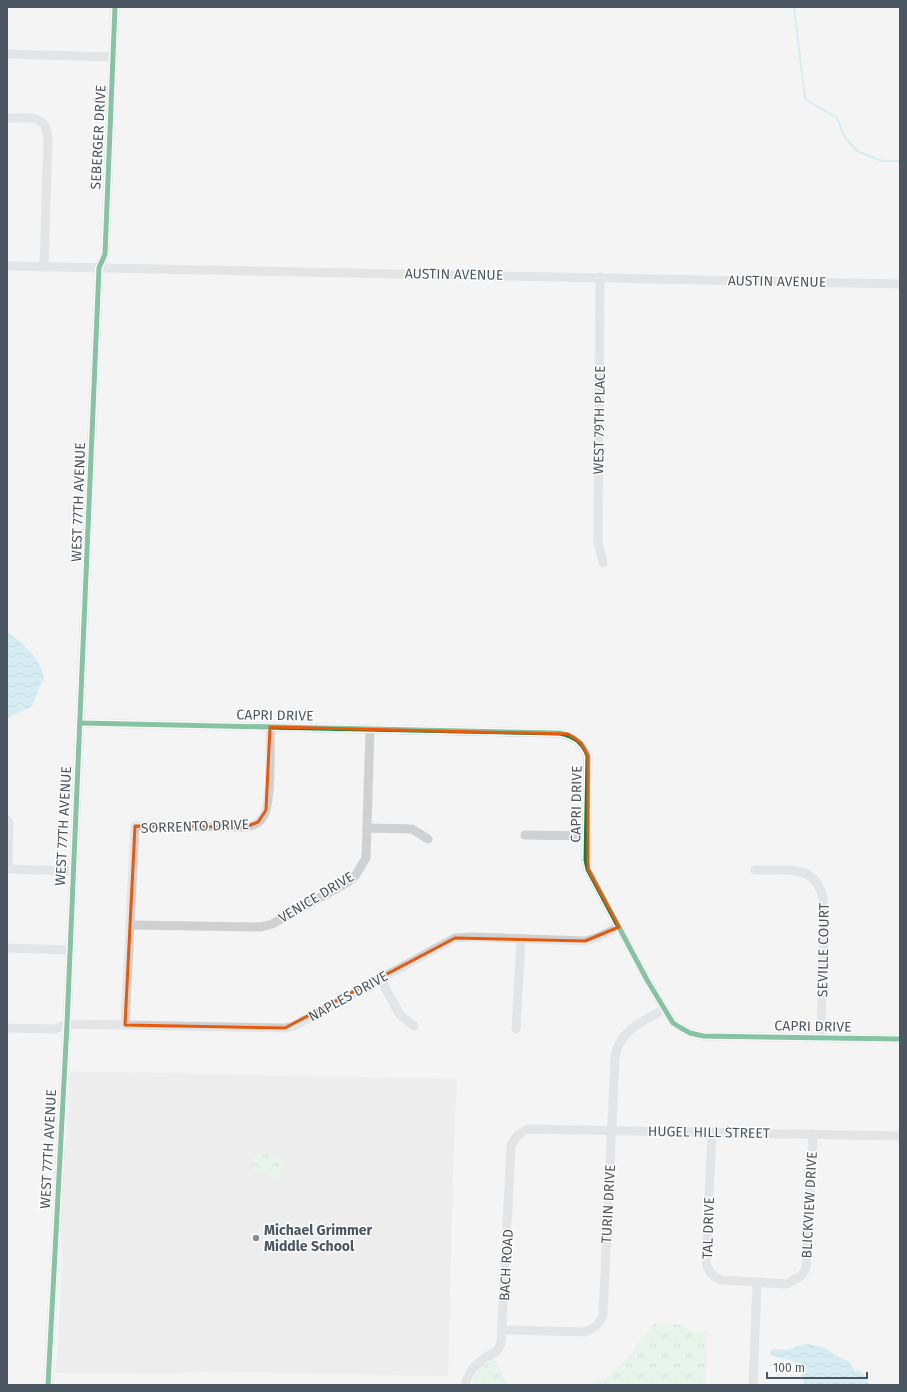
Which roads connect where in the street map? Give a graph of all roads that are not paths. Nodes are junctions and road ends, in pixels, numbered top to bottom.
1 (115, 7) edge
2 (7, 54) edge
3 (113, 57) junction
4 (7, 118) edge
5 (7, 266) edge
6 (44, 267) junction
7 (99, 268) junction
8 (600, 277) junction
9 (900, 284) edge
10 (603, 563) dead end
11 (80, 723) junction
12 (270, 727) junction
13 (370, 729) junction
14 (7, 820) edge
15 (368, 828) junction
16 (525, 835) dead end
17 (587, 836) junction
18 (428, 838) dead end
19 (8, 869) edge
20 (755, 870) dead end
21 (73, 871) junction
22 (130, 925) junction
23 (619, 927) junction
24 (521, 939) junction
25 (7, 948) edge
26 (70, 950) junction
27 (380, 978) junction
28 (664, 1009) junction
29 (67, 1024) junction
30 (125, 1025) junction
31 (414, 1026) dead end
32 (7, 1028) edge
33 (516, 1029) dead end
34 (821, 1038) junction
35 (900, 1040) edge
36 (612, 1130) junction
37 (520, 1132) joint
38 (712, 1132) junction
39 (813, 1134) junction
40 (900, 1136) edge
41 (757, 1283) junction
42 (503, 1330) junction
43 (48, 1385) edge
44 (466, 1385) edge
45 (753, 1385) edge

1 - 3 street, SEBERGER DRIVE
2 - 3 street
3 - 7 street, SEBERGER DRIVE
4 - 6 street
5 - 6 street, AUSTIN AVENUE
6 - 7 street, AUSTIN AVENUE
7 - 8 street, AUSTIN AVENUE
7 - 11 street, WEST 77TH AVENUE
8 - 9 street, AUSTIN AVENUE
8 - 10 street, WEST 79TH PLACE
11 - 12 street, CAPRI DRIVE
11 - 21 street, WEST 77TH AVENUE
12 - 13 street, CAPRI DRIVE
12 - 22 street, SORRENTO DRIVE
13 - 15 street, VENICE DRIVE
13 - 17 street, CAPRI DRIVE
14 - 19 street
15 - 18 street
15 - 22 street, VENICE DRIVE
16 - 17 street
17 - 23 street, CAPRI DRIVE
19 - 21 street
20 - 34 street, SEVILLE COURT
21 - 26 street, WEST 77TH AVENUE
22 - 30 street, SORRENTO DRIVE
23 - 24 street, NAPLES DRIVE
23 - 28 street, CAPRI DRIVE
24 - 27 street, NAPLES DRIVE
24 - 33 street
25 - 26 street
26 - 29 street, WEST 77TH AVENUE
27 - 30 street, NAPLES DRIVE
27 - 31 street
28 - 34 street, CAPRI DRIVE
28 - 36 street, TURIN DRIVE
29 - 30 street, NAPLES DRIVE
29 - 32 street, NAPLES DRIVE
29 - 43 street, WEST 77TH AVENUE
34 - 35 street, CAPRI DRIVE
36 - 37 street, HUGEL HILL STREET
36 - 38 street, HUGEL HILL STREET
36 - 42 street, TURIN DRIVE
37 - 42 street, BACH ROAD
38 - 39 street, HUGEL HILL STREET
38 - 41 street, TAL DRIVE
39 - 40 street, HUGEL HILL STREET
39 - 41 street, BLICKVIEW DRIVE
41 - 45 street
42 - 44 street, BACH ROAD

